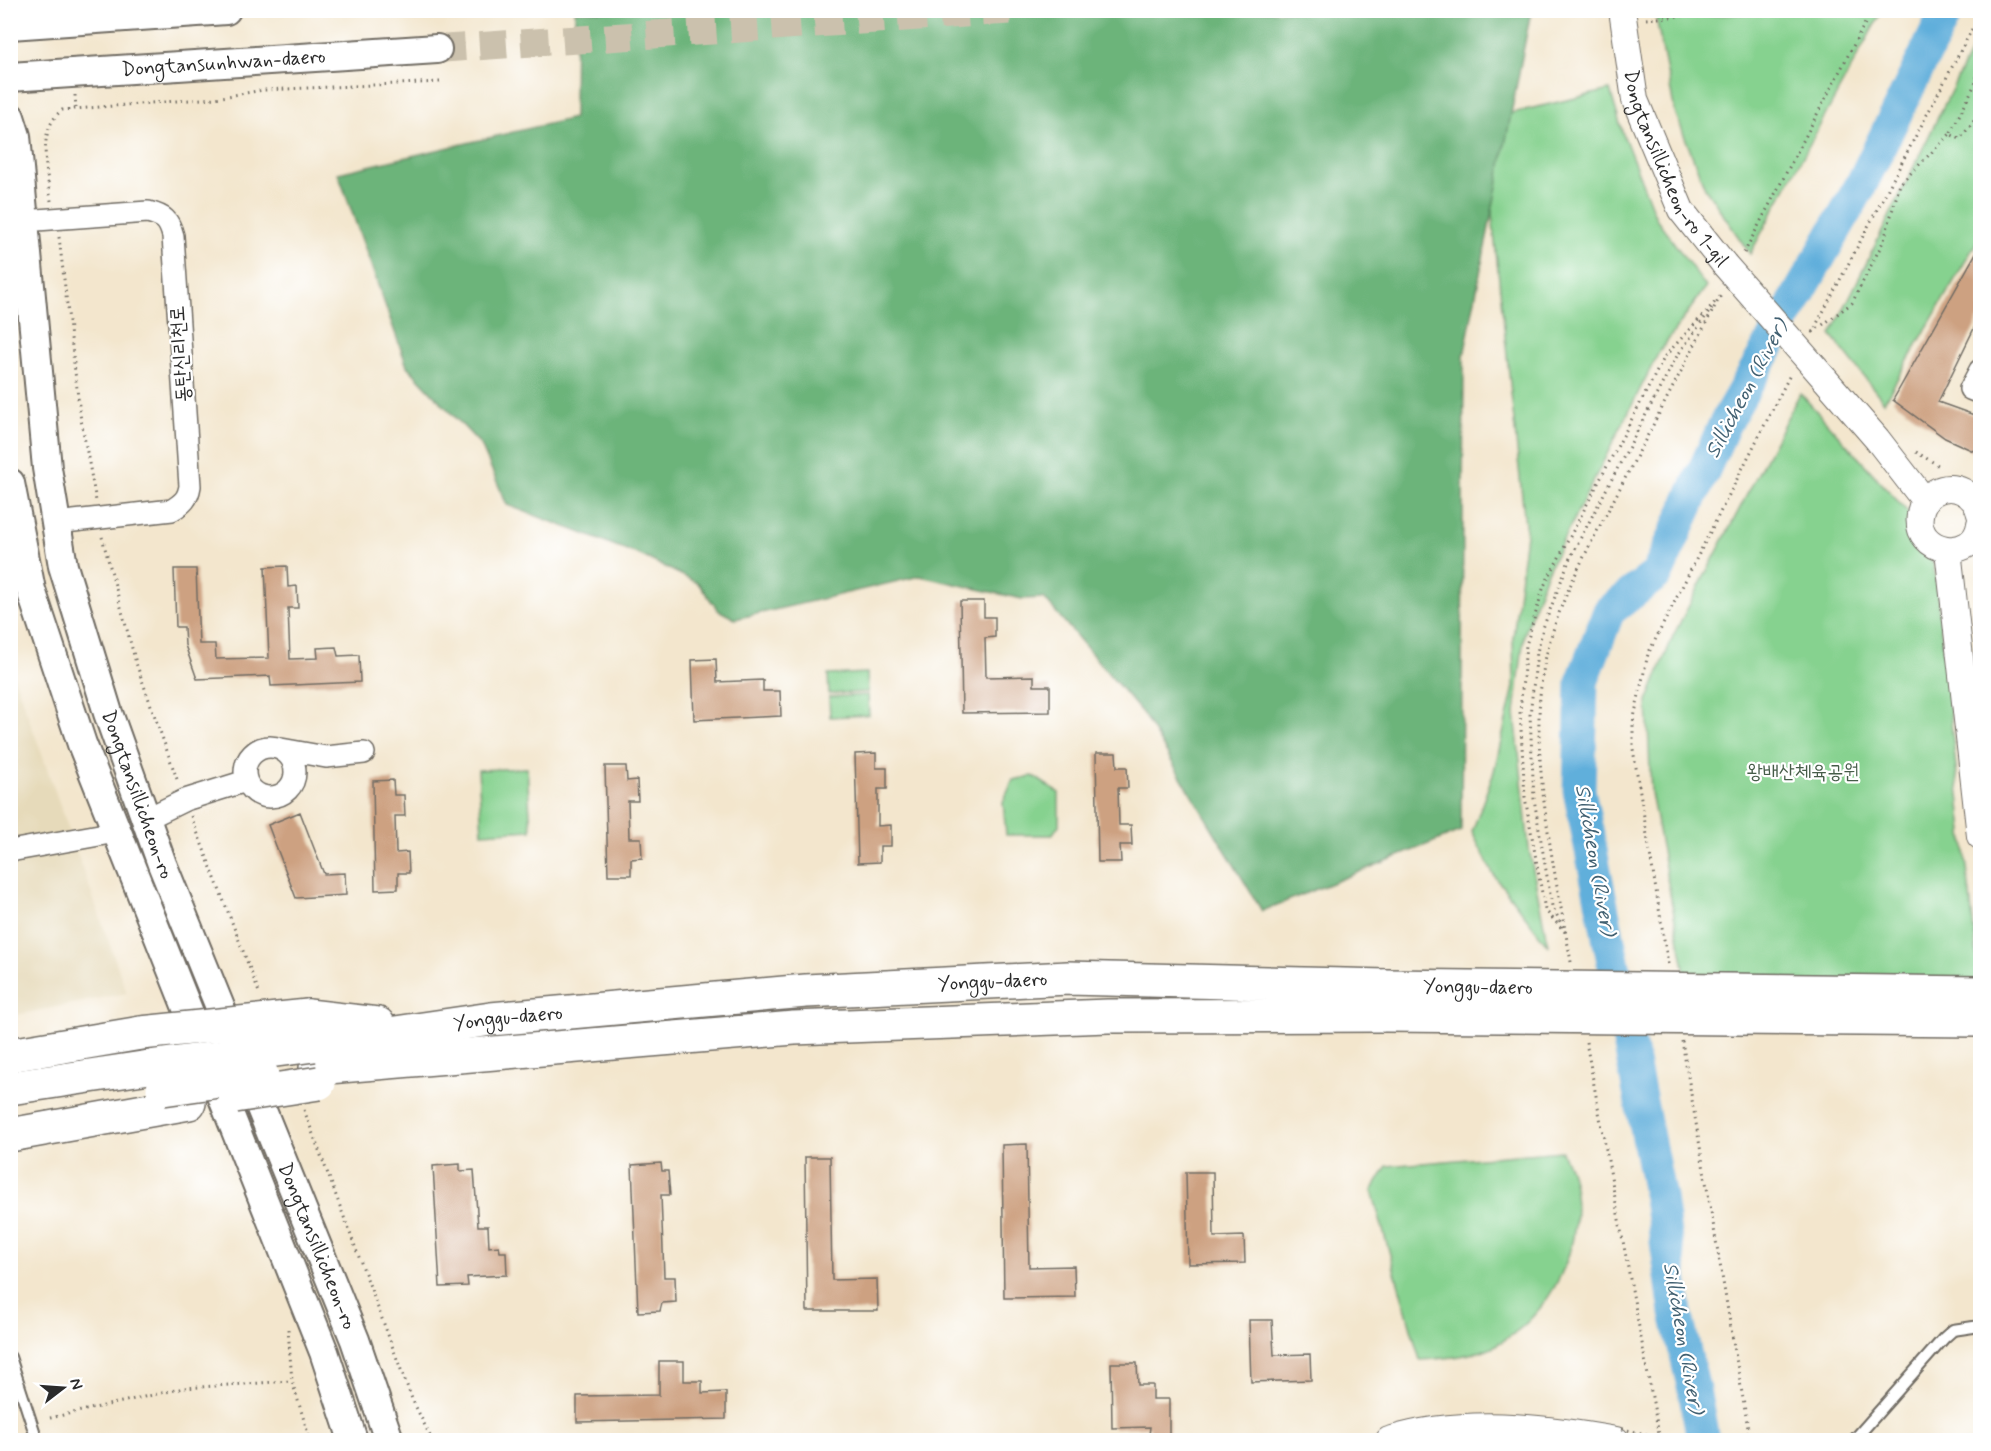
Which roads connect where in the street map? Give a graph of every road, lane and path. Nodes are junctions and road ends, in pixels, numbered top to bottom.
1 (226, 10) edge
2 (1477, 10) edge
3 (1748, 10) edge
4 (1872, 10) edge
5 (1980, 14) edge
6 (1413, 15) dead end
7 (1638, 15) edge
8 (10, 25) edge
9 (1647, 28) dead end
10 (437, 49) tunnel mouth
11 (1980, 59) edge
12 (10, 77) edge
13 (441, 82) dead end
14 (1980, 113) edge
15 (10, 117) edge
16 (1950, 134) junction
17 (45, 135) dead end
18 (1892, 179) junction
19 (1900, 184) junction
20 (23, 221) junction
21 (1731, 268) junction
22 (1721, 297) junction
23 (1812, 333) junction
24 (1806, 343) dead end
25 (1796, 364) dead end
26 (1980, 370) edge
27 (1980, 393) edge
28 (1914, 450) dead end
29 (1949, 469) dead end
30 (10, 483) edge
31 (1925, 501) junction
32 (1980, 514) edge
33 (56, 523) junction
34 (1980, 524) edge
35 (14, 526) edge
36 (1948, 550) junction
37 (281, 749) junction
38 (364, 753) dead end
39 (326, 757) junction
40 (294, 777) junction
41 (246, 781) junction
42 (146, 819) junction
43 (116, 832) junction
44 (1980, 836) edge
45 (10, 851) edge
46 (1566, 933) junction
47 (1572, 967) dead end
48 (1669, 970) dead end
49 (1980, 993) edge
50 (1385, 1000) junction
51 (1980, 1020) edge
52 (1585, 1036) dead end
53 (1681, 1041) dead end
54 (419, 1043) junction
55 (314, 1053) junction
56 (10, 1055) edge
57 (162, 1087) junction
58 (10, 1088) edge
59 (10, 1113) edge
60 (10, 1136) edge
61 (1980, 1326) edge
62 (288, 1328) dead end
63 (10, 1357) edge
64 (292, 1381) junction
65 (50, 1418) dead end
66 (1619, 1435) edge
67 (37, 1440) edge
68 (310, 1440) edge
69 (353, 1440) edge
70 (389, 1440) edge
71 (1389, 1440) edge
72 (1660, 1440) edge
73 (1674, 1440) edge
74 (1750, 1440) edge
75 (1854, 1440) edge

1 - 8 main road
2 - 6 path
3 - 7 path
4 - 21 path
5 - 18 path
7 - 9 path
7 - 21 street, Dongtansillicheon-ro 1-gil
10 - 12 main road, Dongtansunhwan-daero
11 - 16 path
13 - 17 path
14 - 16 path
15 - 20 main road, Dongtansillicheon-ro
16 - 19 path
18 - 19 path
18 - 23 path
19 - 23 path
20 - 33 main road, Dongtansillicheon-ro
20 - 33 street, 동탄신리천로
21 - 22 path
21 - 31 street, Dongtansillicheon-ro 1-gil, bridge
22 - 46 path
22 - 46 path
22 - 46 path
23 - 24 path
25 - 48 path
26 - 27 street
28 - 29 path
30 - 35 main road
31 - 32 street
31 - 36 street
33 - 42 main road, Dongtansillicheon-ro
34 - 36 street
35 - 43 main road, Dongtansillicheon-ro
36 - 44 street
37 - 39 street
37 - 40 street
37 - 41 street
38 - 39 street
39 - 40 street
40 - 41 street
41 - 42 street
42 - 43 main road
42 - 70 main road, Dongtansillicheon-ro
43 - 45 street
43 - 69 main road, Dongtansillicheon-ro
46 - 47 path
49 - 50 highway, Yonggu-daero, bridge
50 - 51 highway, Yonggu-daero, bridge
50 - 54 highway, Yonggu-daero
52 - 72 path
53 - 74 path
54 - 55 highway
54 - 55 highway, Yonggu-daero
55 - 56 highway, bridge
55 - 57 highway, Yonggu-daero, bridge
57 - 58 highway, Yonggu-daero
57 - 59 highway, Yonggu-daero
57 - 60 highway
61 - 75 lane
62 - 64 path
63 - 67 lane
64 - 65 path
64 - 68 path
66 - 71 street
66 - 73 path, bridge

